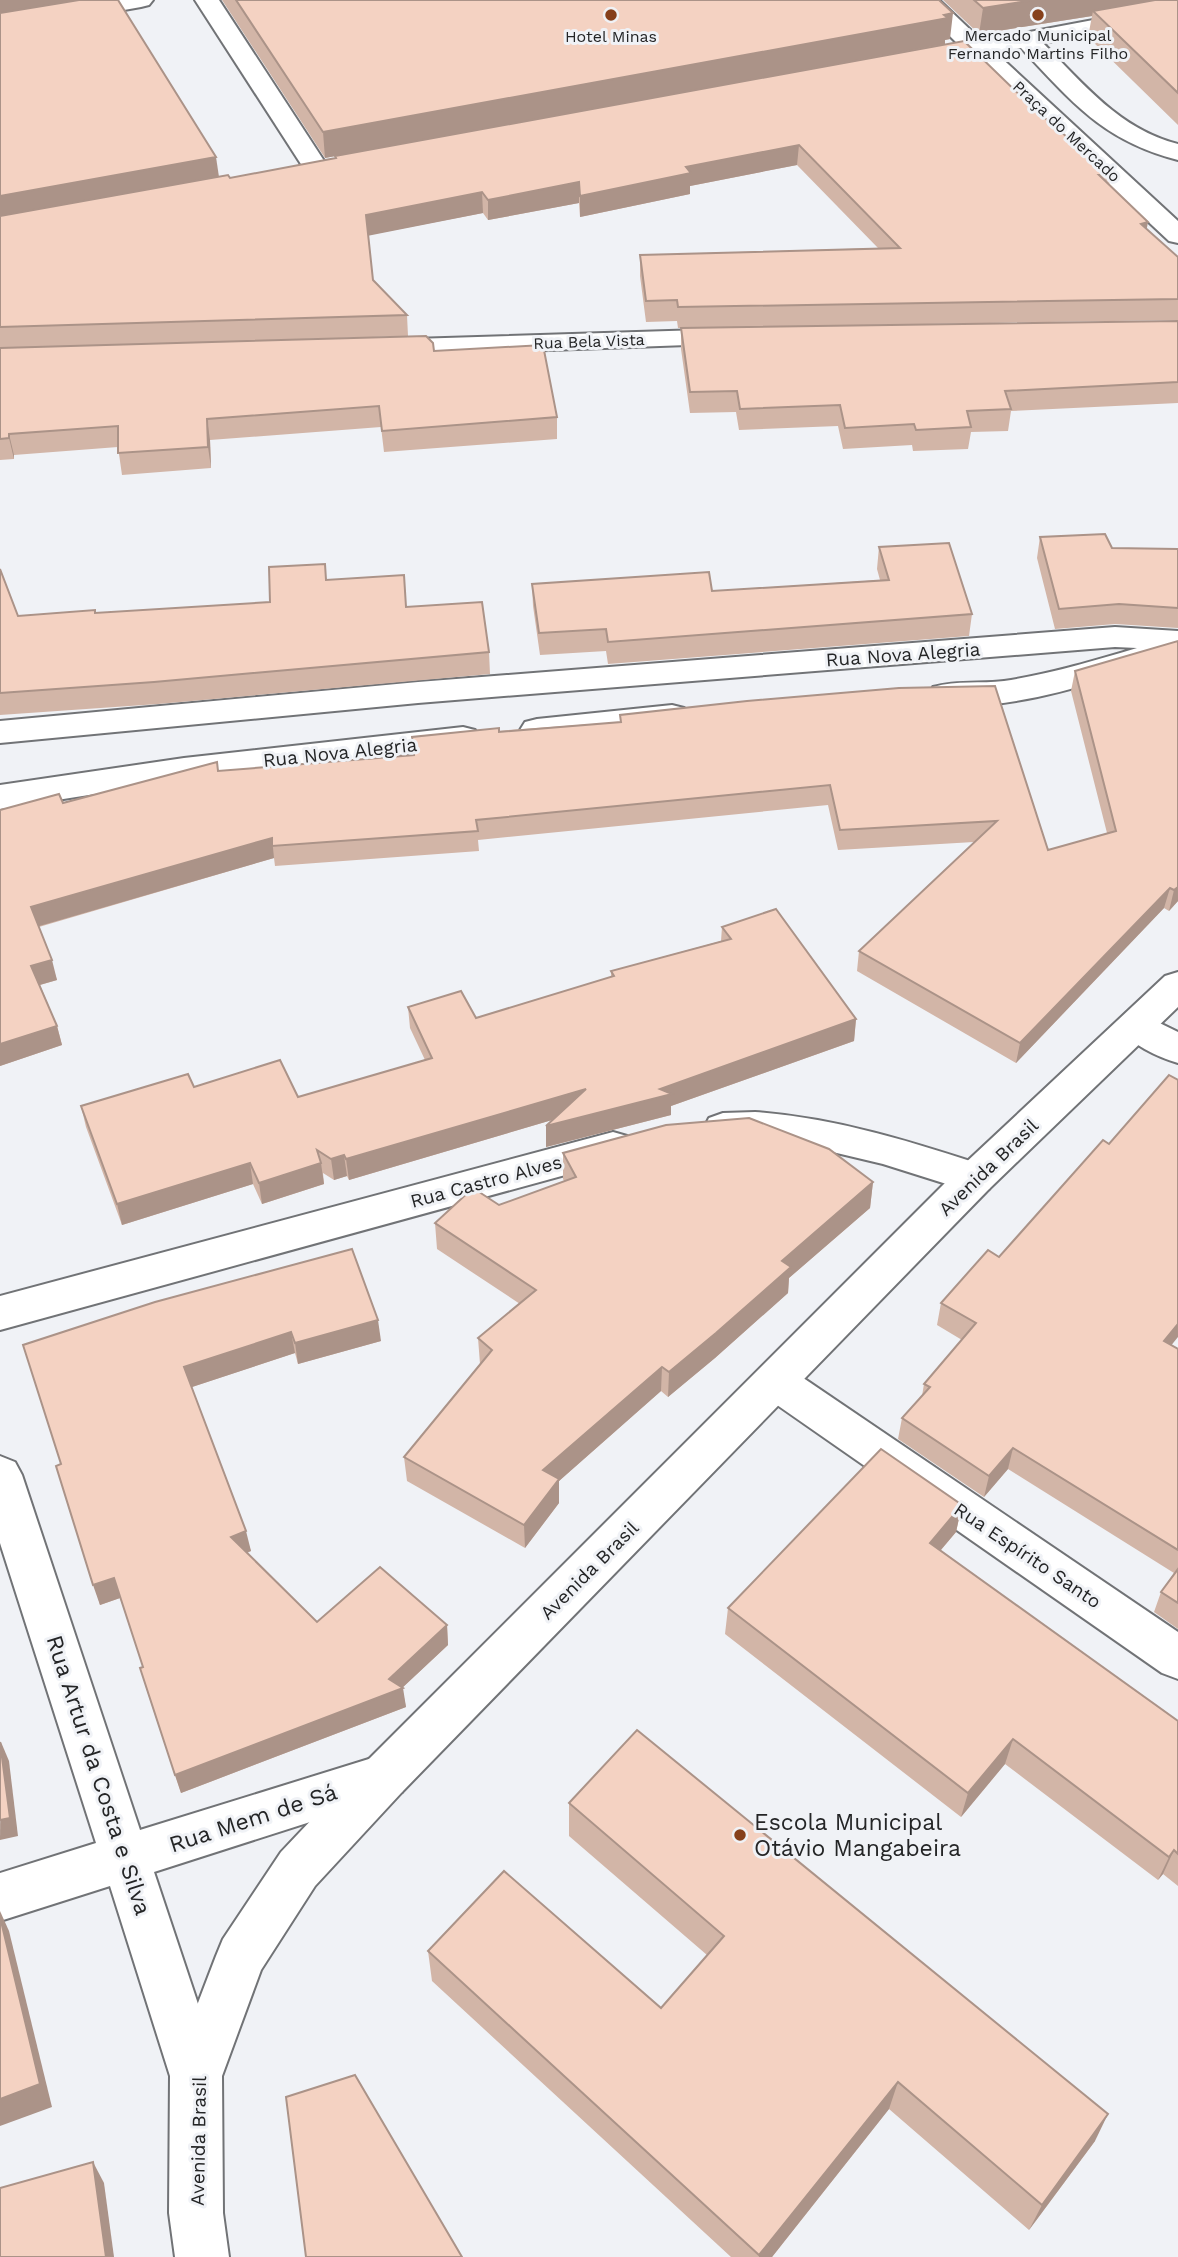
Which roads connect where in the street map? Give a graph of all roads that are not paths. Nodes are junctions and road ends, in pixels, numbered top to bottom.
1 (141, 0) edge
2 (207, 0) edge
3 (925, 0) edge
4 (1178, 11) edge
5 (0, 25) edge
6 (1027, 40) junction
7 (978, 49) junction
8 (895, 64) edge
9 (1178, 152) edge
10 (345, 164) edge
11 (317, 170) junction
12 (291, 174) edge
13 (1178, 235) edge
14 (766, 336) edge
15 (348, 349) edge
16 (1178, 640) edge
17 (1178, 648) edge
18 (909, 695) edge
19 (703, 712) edge
20 (0, 732) edge
21 (0, 797) edge
22 (1178, 985) edge
23 (1137, 1026) junction
24 (1178, 1049) edge
25 (690, 1131) edge
26 (652, 1136) edge
27 (975, 1178) junction
28 (0, 1313) edge
29 (775, 1381) junction
30 (0, 1475) edge
31 (1178, 1658) edge
32 (385, 1776) junction
33 (127, 1858) junction
34 (0, 1897) edge
35 (196, 2076) junction
36 (202, 2257) edge

1 - 5 street
2 - 11 street
3 - 7 street, Praça do Mercado
4 - 6 street
6 - 7 street
6 - 9 street, Praça do Mercado
7 - 8 street
7 - 13 street, Praça do Mercado
10 - 11 street
11 - 12 street
14 - 15 street, Rua Bela Vista
16 - 20 street, Rua Nova Alegria
17 - 18 street
19 - 21 street, Rua Nova Alegria
22 - 23 street, Avenida Brasil
23 - 24 street
23 - 27 street, Avenida Brasil
25 - 27 street
26 - 28 street, Rua Castro Alves
27 - 29 street, Avenida Brasil
29 - 31 street, Rua Espírito Santo
29 - 32 street, Avenida Brasil
30 - 33 street, Rua Artur da Costa e Silva
32 - 33 street, Rua Mem de Sá
32 - 35 street, Avenida Brasil
33 - 34 street, Rua Mem de Sá
33 - 35 street, Rua Artur da Costa e Silva
35 - 36 street, Avenida Brasil

